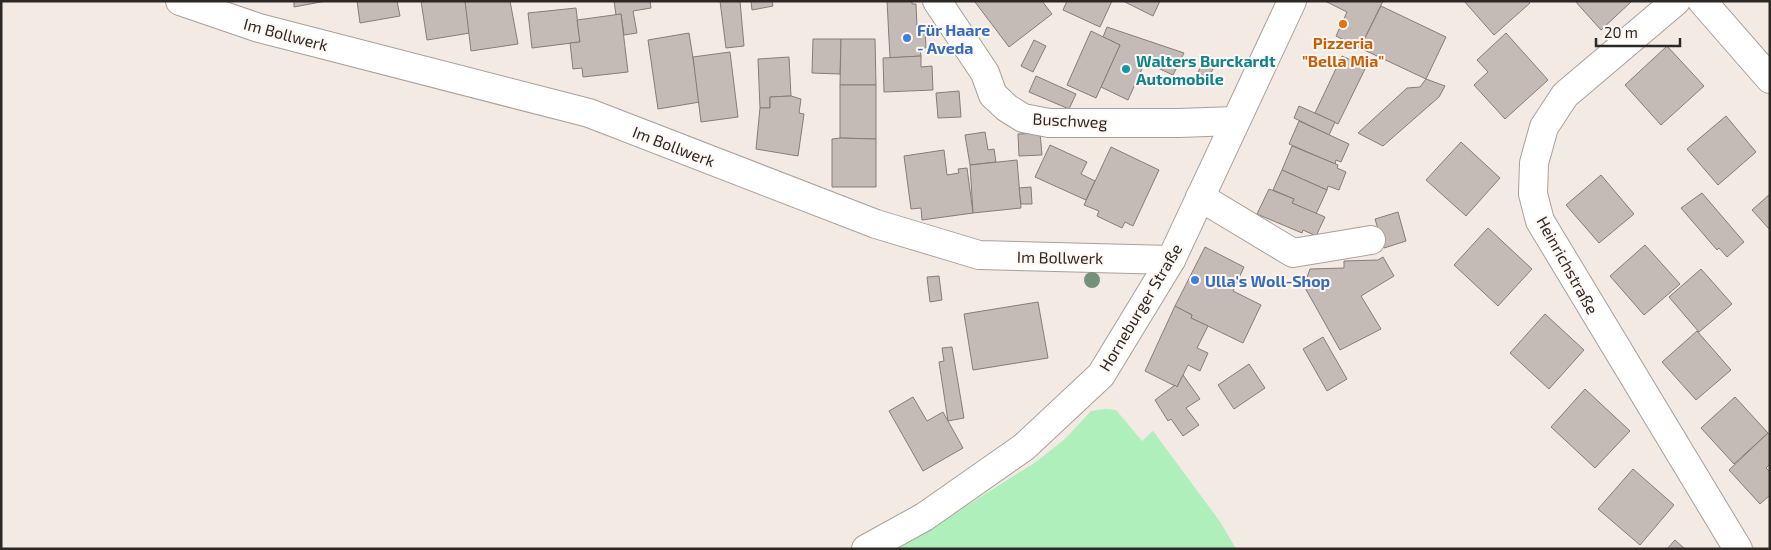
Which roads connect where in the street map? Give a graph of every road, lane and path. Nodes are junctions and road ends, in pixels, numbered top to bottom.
1 (180, 1) edge
2 (937, 1) edge
3 (1292, 1) edge
4 (1676, 1) edge
5 (1702, 1) edge
6 (1770, 79) edge
7 (1235, 121) junction
8 (1200, 197) junction
9 (1371, 240) dead end
10 (1171, 260) junction
11 (866, 549) edge
12 (1738, 549) edge

1 - 10 street, Im Bollwerk
2 - 7 street, Buschweg
3 - 7 street, Horneburger Straße
4 - 12 street, Heinrichstraße
5 - 6 street
7 - 8 street, Horneburger Straße
8 - 9 street
8 - 10 street, Horneburger Straße
10 - 11 street, Horneburger Straße

